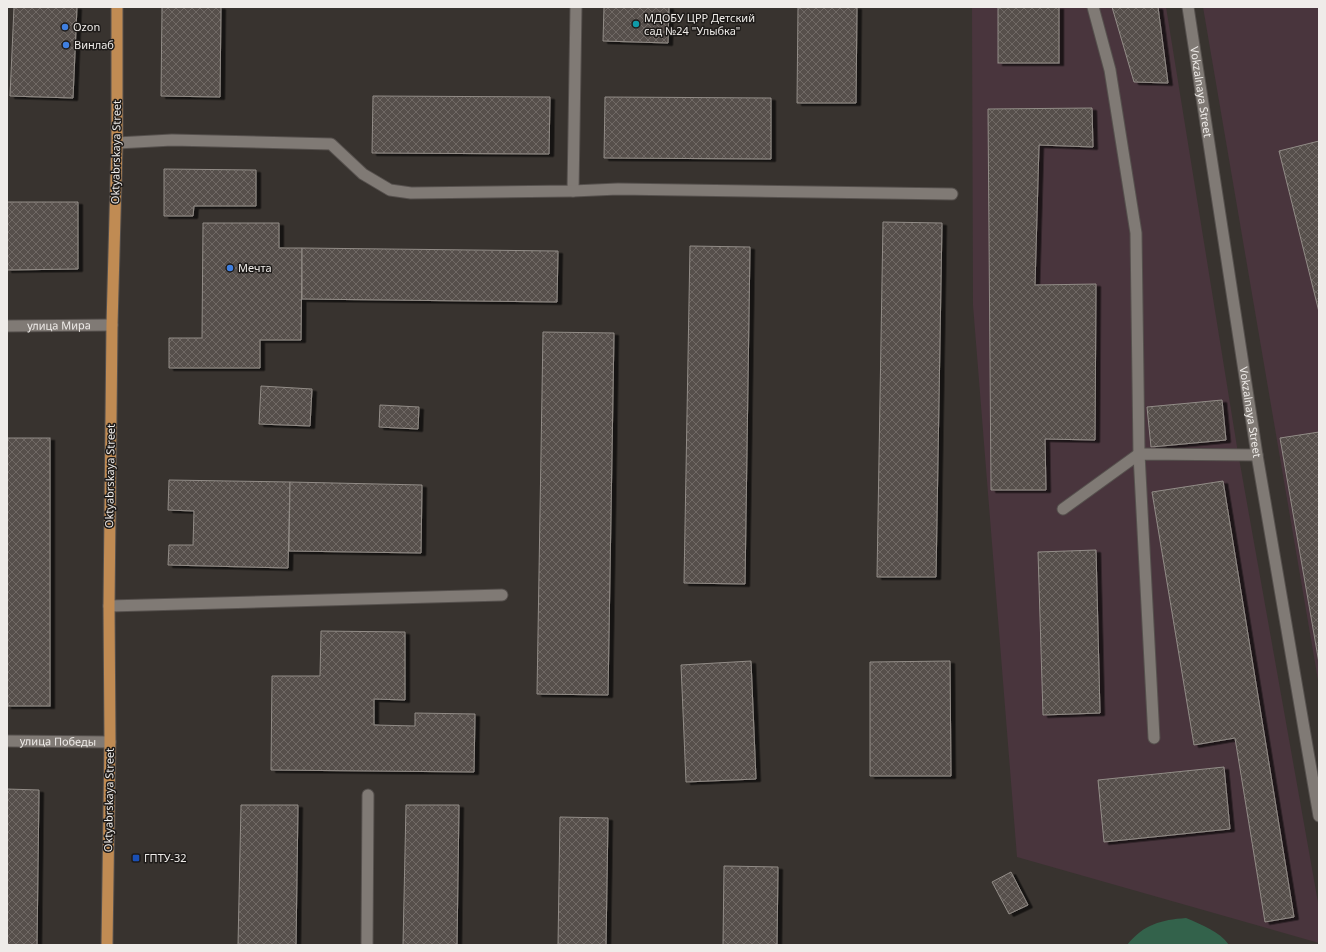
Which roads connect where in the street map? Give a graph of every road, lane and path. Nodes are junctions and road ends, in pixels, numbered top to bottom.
1 (117, 7) edge
2 (576, 7) edge
3 (1093, 7) edge
4 (1188, 7) edge
5 (117, 143) junction
6 (573, 191) junction
7 (952, 194) dead end
8 (112, 325) junction
9 (7, 326) edge
10 (1139, 454) junction
11 (1257, 455) junction
12 (1063, 508) dead end
13 (502, 595) dead end
14 (109, 606) junction
15 (1154, 738) dead end
16 (7, 741) edge
17 (110, 742) junction
18 (368, 795) dead end
19 (1319, 816) edge
20 (107, 945) edge
21 (367, 945) edge

1 - 5 main road, Oktyabrskaya Street
2 - 6 street
3 - 10 street
4 - 11 street, Vokzalnaya Street
5 - 6 street
5 - 8 main road, Oktyabrskaya Street
6 - 7 street
8 - 9 street, улица Мира
8 - 14 main road, Oktyabrskaya Street
10 - 11 street
10 - 12 street
10 - 15 street
11 - 19 street, Vokzalnaya Street
13 - 14 street
14 - 17 main road, Oktyabrskaya Street
16 - 17 street, улица Победы
17 - 20 main road, Oktyabrskaya Street
18 - 21 street

